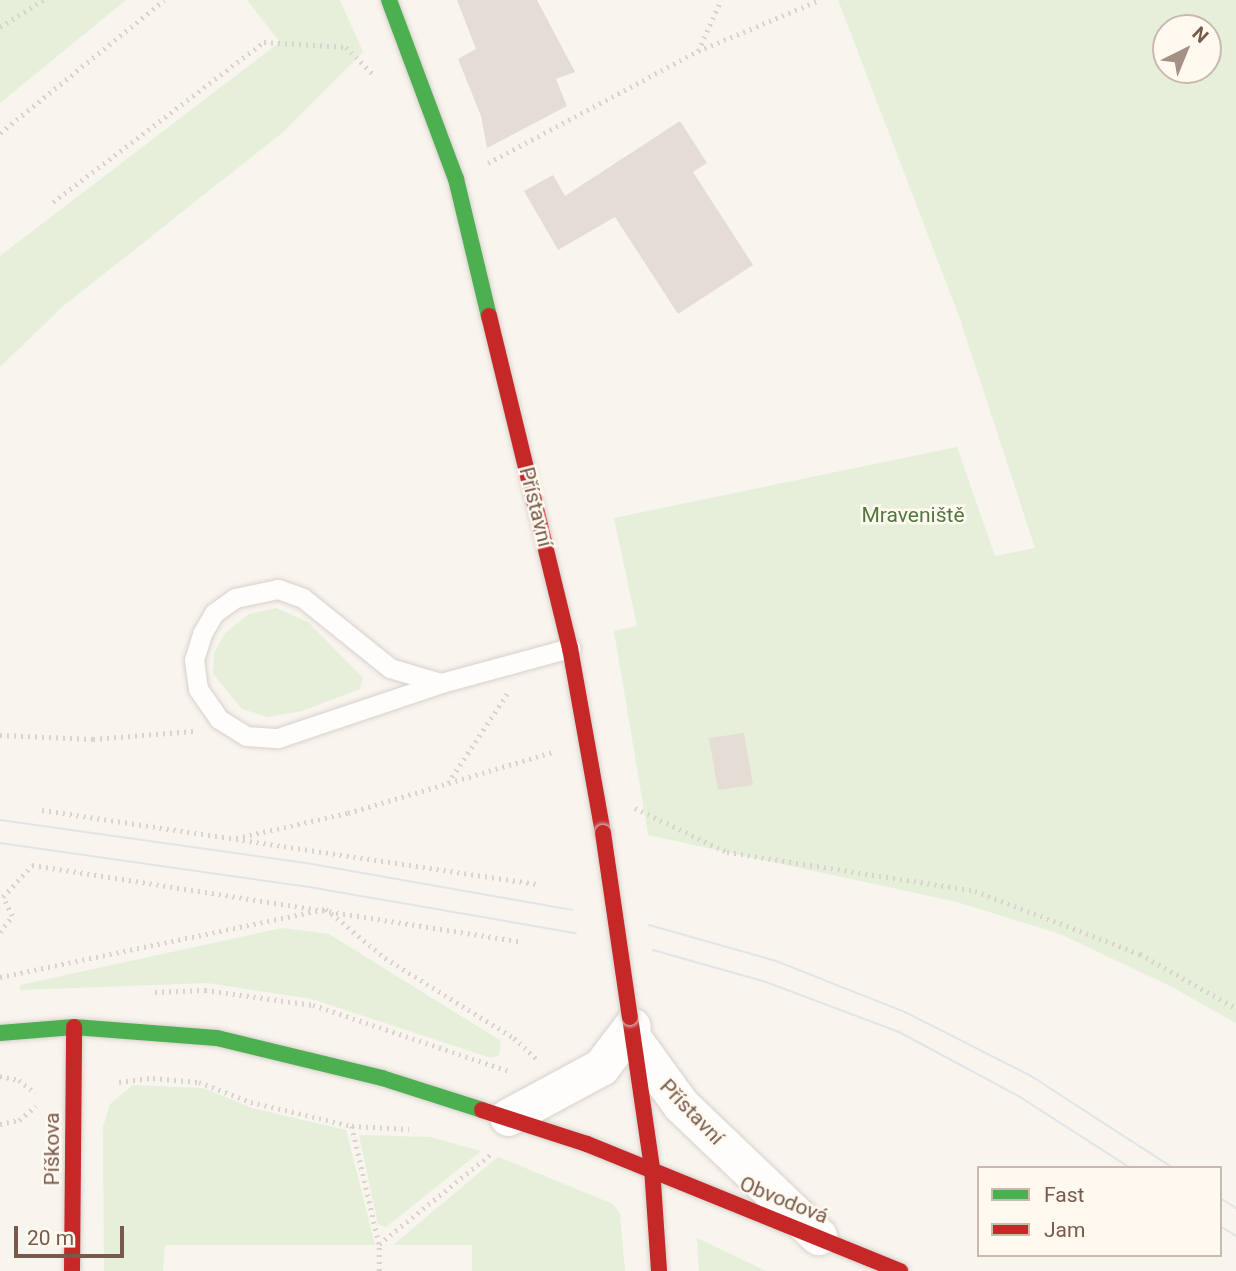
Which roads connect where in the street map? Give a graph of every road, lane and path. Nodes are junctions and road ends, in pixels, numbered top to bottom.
1 (43, 0) edge
2 (164, 0) edge
3 (389, 0) edge
4 (721, 0) edge
5 (820, 0) edge
6 (0, 26) edge
7 (698, 51) junction
8 (415, 70) junction
9 (0, 133) edge
10 (456, 179) junction
11 (54, 202) dead end
12 (570, 649) junction
13 (441, 683) junction
14 (498, 692) dead end
15 (186, 720) dead end
16 (195, 731) junction
17 (0, 735) edge
18 (201, 737) dead end
19 (554, 739) dead end
20 (556, 751) junction
21 (559, 764) dead end
22 (448, 784) junction
23 (600, 802) junction
24 (42, 810) dead end
25 (234, 839) junction
26 (536, 884) dead end
27 (326, 909) junction
28 (0, 932) edge
29 (520, 941) dead end
30 (0, 977) edge
31 (1236, 1008) edge
32 (74, 1027) junction
33 (632, 1028) junction
34 (0, 1033) edge
35 (545, 1066) dead end
36 (0, 1076) edge
37 (118, 1082) dead end
38 (0, 1124) edge
39 (352, 1126) junction
40 (416, 1129) dead end
41 (501, 1133) junction
42 (482, 1145) dead end
43 (506, 1153) dead end
44 (652, 1168) junction
45 (818, 1236) junction
46 (379, 1244) junction
47 (72, 1271) edge
48 (379, 1271) edge
49 (659, 1271) edge
50 (900, 1271) edge

1 - 6 path
2 - 9 path
3 - 8 street, Přístavní
4 - 7 path
5 - 7 path
7 - 10 path
8 - 10 street, Přístavní
8 - 11 path
10 - 12 street, Přístavní
12 - 13 lane
12 - 23 street, Přístavní
13 - 13 lane
14 - 22 path
15 - 16 path
16 - 17 path
16 - 18 path
19 - 20 path
20 - 21 path
20 - 22 path
22 - 25 path
23 - 31 path
23 - 33 street, Přístavní, bridge
24 - 25 path
25 - 26 path
27 - 28 path
27 - 29 path
27 - 30 path
27 - 35 path
32 - 34 street, Obvodová
32 - 41 street, Obvodová
32 - 47 street, Píškova
33 - 41 street
33 - 44 street, Přístavní
33 - 45 street, Přístavní
36 - 38 path
37 - 39 path
39 - 40 path
39 - 46 path
41 - 42 path
41 - 43 path
41 - 44 street, Obvodová
41 - 46 path
44 - 45 street, Obvodová
44 - 49 street, Přístavní
45 - 50 street, Obvodová
46 - 48 path

